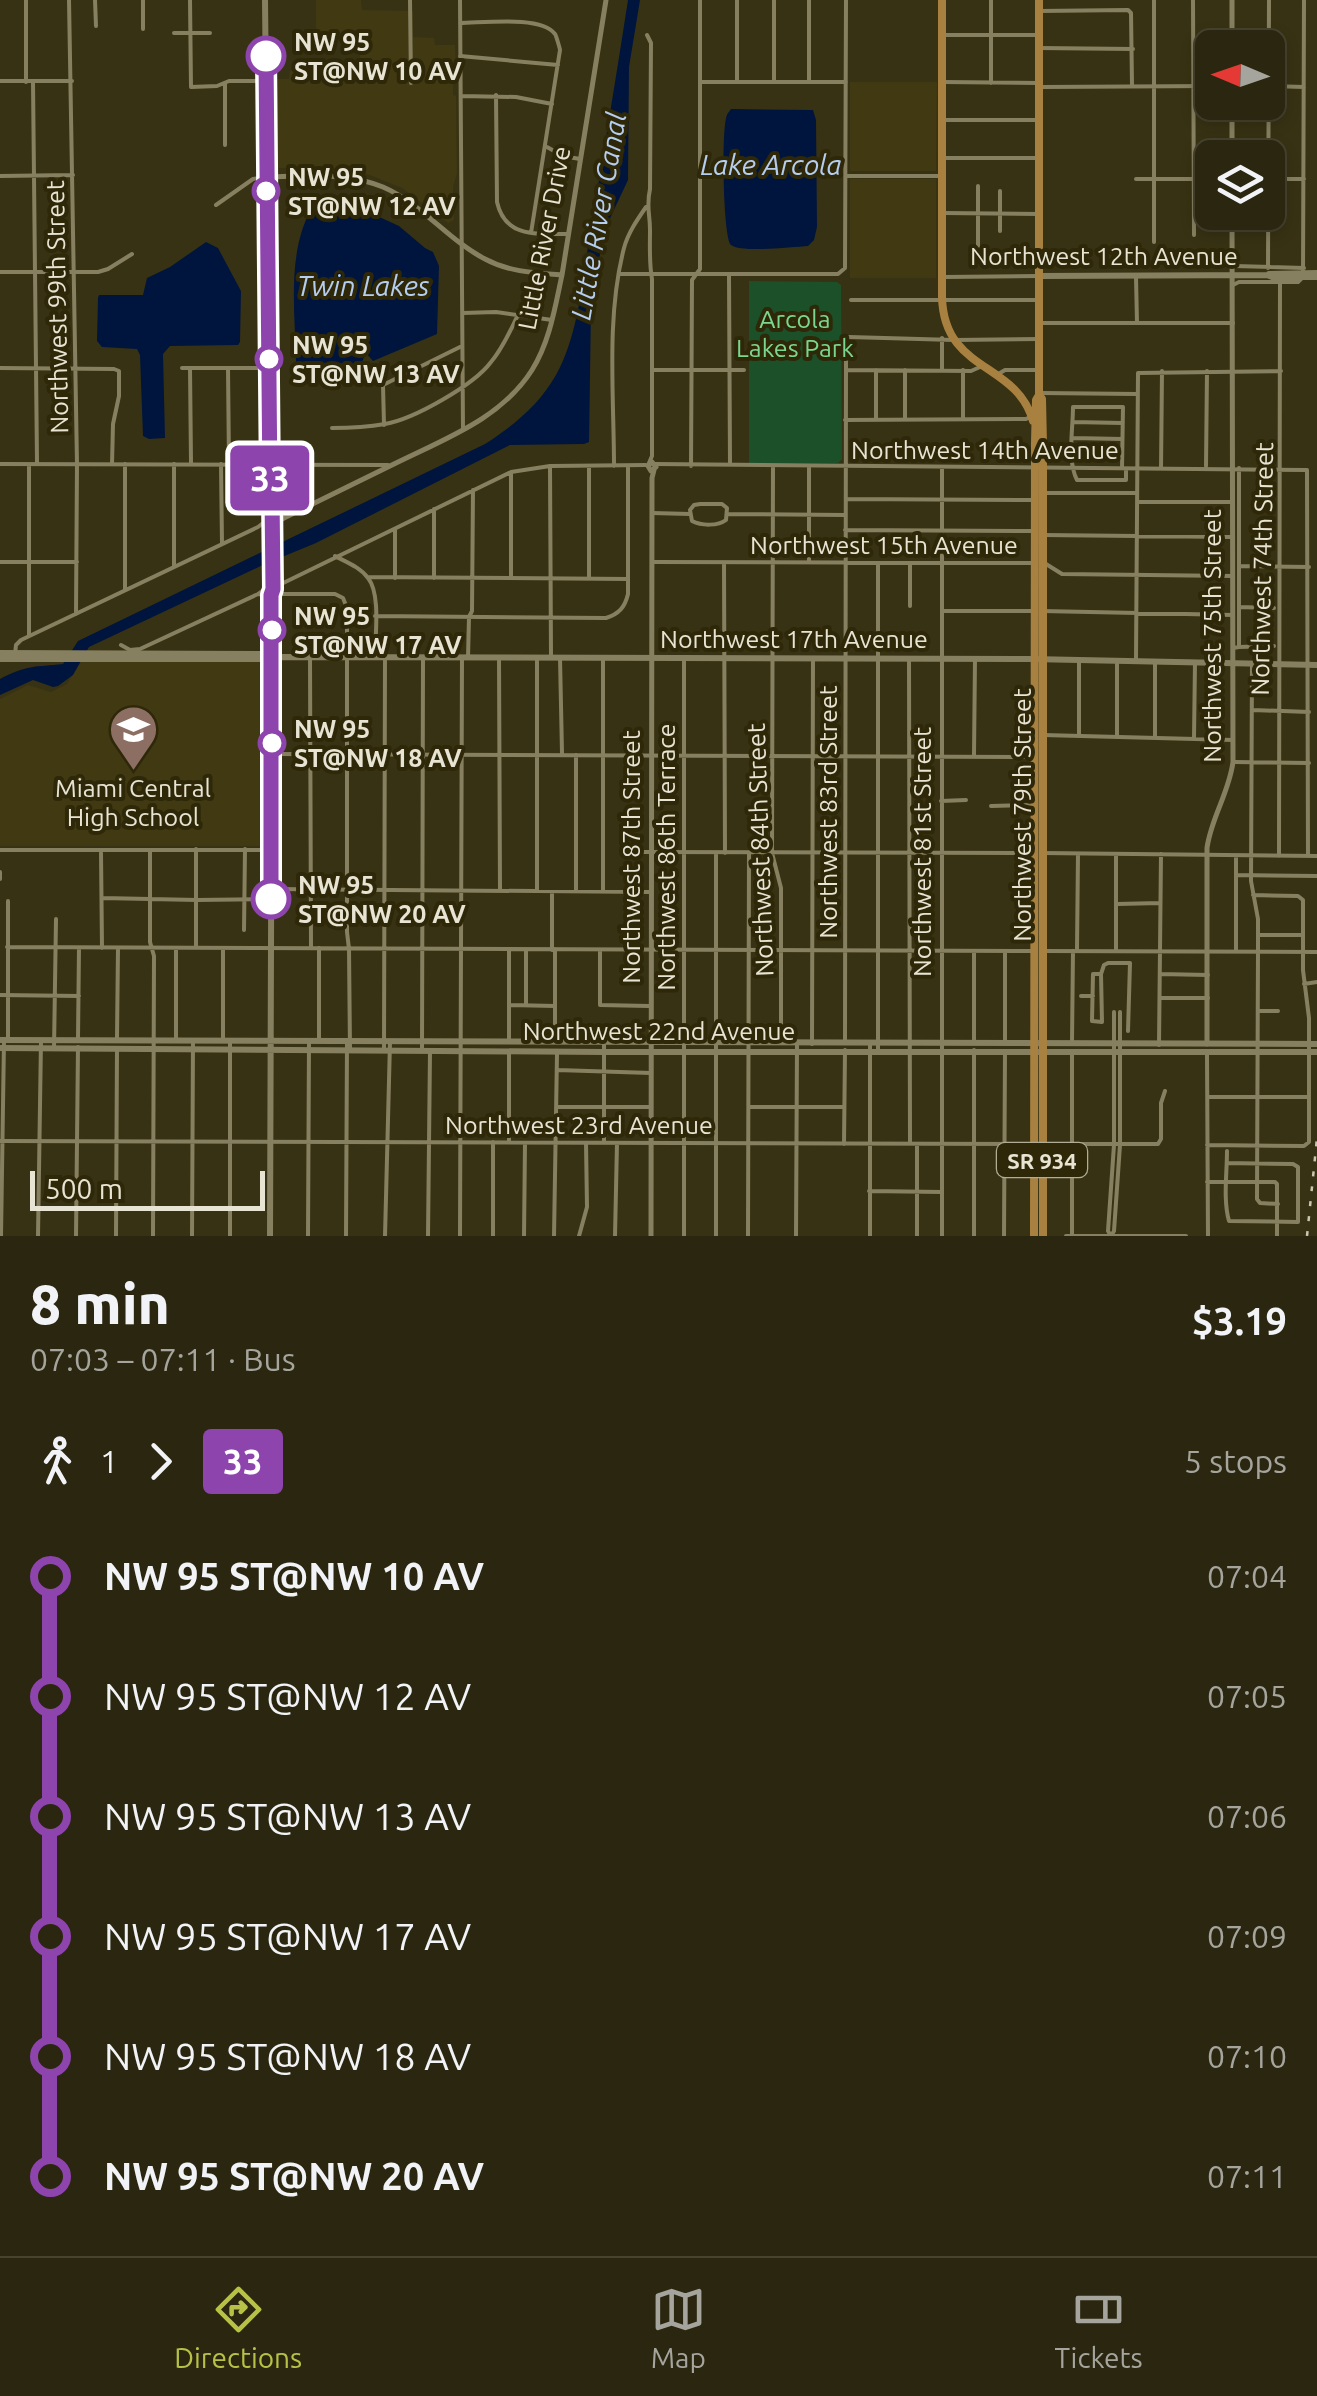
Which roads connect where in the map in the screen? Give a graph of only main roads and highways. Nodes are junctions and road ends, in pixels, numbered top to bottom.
1 (265, 0) edge
2 (942, 0) edge
3 (1038, 5) edge
4 (1317, 275) edge
5 (1039, 276) junction
6 (1039, 394) junction
7 (1035, 430) junction
8 (1039, 468) junction
9 (271, 563) junction
10 (272, 591) junction
11 (0, 656) edge
12 (159, 656) junction
13 (203, 656) junction
14 (272, 657) junction
15 (1039, 659) junction
16 (1313, 665) edge
17 (4, 1044) edge
18 (78, 1044) junction
19 (228, 1044) junction
20 (154, 1045) junction
21 (270, 1046) junction
22 (797, 1048) junction
23 (845, 1048) junction
24 (1038, 1048) junction
25 (1313, 1048) edge
26 (1034, 1094) junction
27 (1042, 1115) junction
28 (1038, 1144) junction
29 (1038, 1192) junction
30 (270, 1236) edge
31 (1034, 1236) edge
32 (1042, 1236) edge

1 - 9 main road
2 - 7 main road, SR 934
3 - 5 main road, Northwest 79th Street / SR 934
4 - 5 main road, Northwest 12th Avenue
5 - 6 main road, Northwest 79th Street / SR 934
6 - 7 main road, Northwest 79th Street
6 - 8 main road, Northwest 79th Street / SR 934
7 - 8 main road, Northwest 79th Street / SR 934
8 - 15 main road, Northwest 79th Street / SR 934
9 - 10 main road
9 - 10 main road
10 - 14 main road
11 - 12 main road, Northwest 17th Avenue
12 - 13 main road, Northwest 17th Avenue
12 - 13 main road, Northwest 17th Avenue
13 - 14 main road, Northwest 17th Avenue
14 - 15 main road, Northwest 17th Avenue
14 - 21 main road
15 - 16 main road, Northwest 17th Avenue
15 - 24 main road, Northwest 79th Street / SR 934
17 - 18 main road, Northwest 22nd Avenue
18 - 20 main road, Northwest 22nd Avenue
18 - 20 main road, Northwest 22nd Avenue
19 - 20 main road, Northwest 22nd Avenue
19 - 20 main road, Northwest 22nd Avenue
19 - 21 main road, Northwest 22nd Avenue
21 - 22 main road, Northwest 22nd Avenue
21 - 30 main road
22 - 23 main road, Northwest 22nd Avenue
22 - 23 main road, Northwest 22nd Avenue
23 - 24 main road, Northwest 22nd Avenue
24 - 25 main road, Northwest 22nd Avenue
24 - 26 main road, Northwest 79th Street / SR 934
24 - 27 main road, Northwest 79th Street / SR 934
26 - 27 main road
26 - 28 main road, Northwest 79th Street / SR 934
27 - 28 main road, Northwest 79th Street / SR 934
28 - 29 main road, Northwest 79th Street / SR 934
29 - 31 main road, Northwest 79th Street / SR 934
29 - 32 main road, Northwest 79th Street / SR 934

